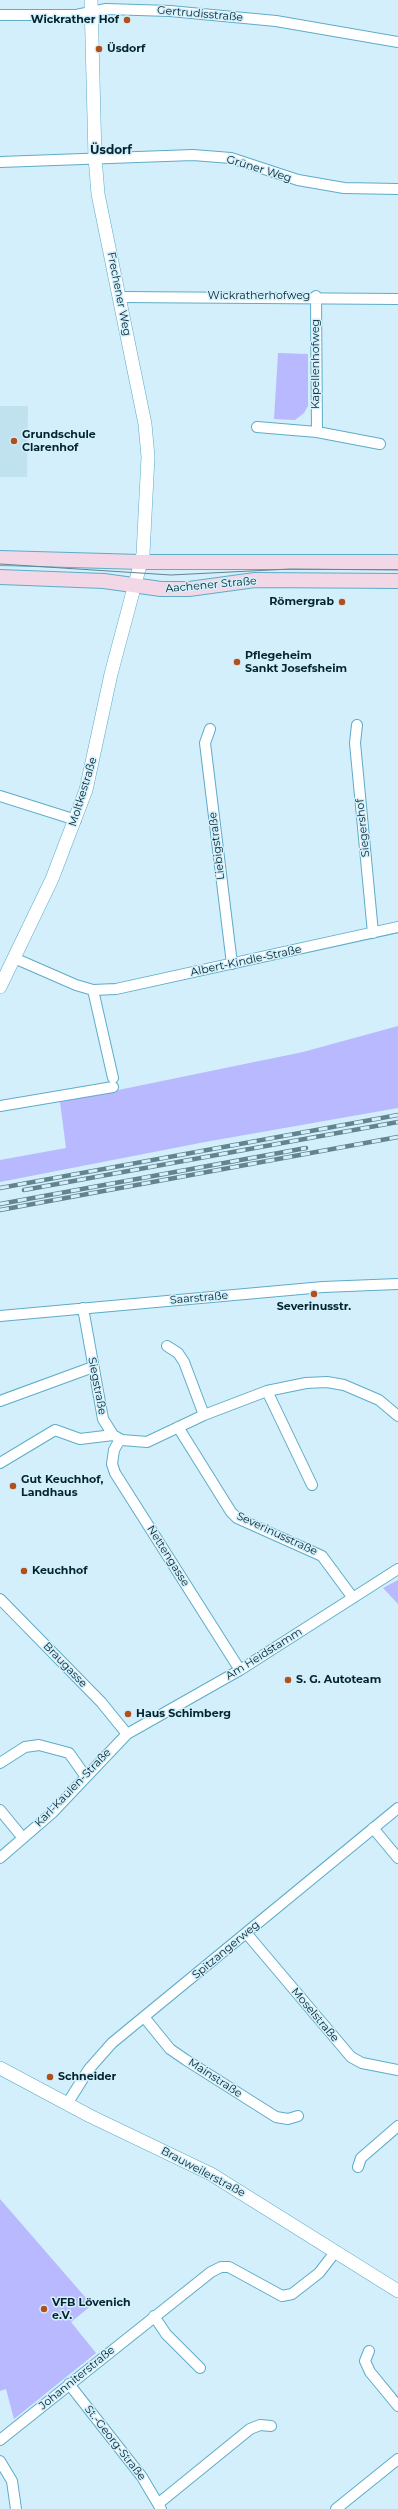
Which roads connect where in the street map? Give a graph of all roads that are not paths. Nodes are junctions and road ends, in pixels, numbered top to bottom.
1 (91, 6) edge
2 (0, 15) edge
3 (398, 42) edge
4 (95, 157) junction
5 (0, 162) edge
6 (398, 189) edge
7 (316, 296) junction
8 (120, 297) junction
9 (398, 298) edge
10 (256, 427) dead end
11 (316, 432) junction
12 (380, 444) dead end
13 (0, 558) edge
14 (141, 562) junction
15 (398, 562) edge
16 (0, 576) edge
17 (398, 581) edge
18 (135, 586) junction
19 (357, 725) dead end
20 (210, 728) dead end
21 (0, 796) edge
22 (76, 820) junction
23 (398, 927) edge
24 (373, 933) junction
25 (14, 958) junction
26 (232, 964) junction
27 (0, 986) edge
28 (93, 990) junction
29 (0, 1106) edge
30 (398, 1284) edge
31 (83, 1308) junction
32 (0, 1316) edge
33 (167, 1346) dead end
34 (93, 1367) junction
35 (267, 1391) junction
36 (0, 1401) edge
37 (204, 1415) junction
38 (398, 1416) edge
39 (178, 1428) junction
40 (116, 1437) junction
41 (0, 1462) edge
42 (312, 1485) dead end
43 (398, 1569) edge
44 (0, 1598) edge
45 (353, 1598) junction
46 (240, 1670) junction
47 (127, 1734) junction
48 (0, 1763) edge
49 (86, 1777) junction
50 (398, 1808) edge
51 (0, 1810) edge
52 (373, 1828) junction
53 (23, 1838) junction
54 (0, 1858) edge
55 (398, 1858) edge
56 (247, 1934) junction
57 (144, 2017) junction
58 (0, 2068) edge
59 (398, 2070) edge
60 (67, 2104) junction
61 (298, 2116) dead end
62 (398, 2126) edge
63 (358, 2167) dead end
64 (336, 2252) junction
65 (398, 2292) edge
66 (154, 2316) junction
67 (369, 2351) dead end
68 (200, 2368) dead end
69 (69, 2384) junction
70 (398, 2406) edge
71 (271, 2426) dead end
72 (0, 2440) edge
73 (398, 2459) edge
74 (0, 2461) edge
75 (160, 2506) edge
76 (16, 2509) edge
77 (336, 2509) edge

1 - 2 street, Gertrudisstraße
1 - 3 street, Gertrudisstraße
1 - 4 street, Frechener Weg
4 - 5 street, Grüner Weg
4 - 6 street, Grüner Weg
4 - 8 street, Frechener Weg
7 - 8 street, Wickratherhofweg
7 - 9 street, Wickratherhofweg
7 - 11 street, Kapellenhofweg
8 - 14 street, Frechener Weg
10 - 11 street
11 - 12 street
13 - 14 main road, Aachener Straße
14 - 15 main road, Aachener Straße
14 - 18 street, Frechener Weg
16 - 18 main road, Aachener Straße
17 - 18 main road, Aachener Straße
18 - 22 street, Moltkestraße
19 - 24 street, Siegershof
20 - 26 street, Liebigstraße
21 - 22 street
22 - 25 street, Moltkestraße
23 - 24 street, Albert-Kindle-Straße
24 - 26 street, Albert-Kindle-Straße
25 - 27 street, Moltkestraße
25 - 28 street, Albert-Kindle-Straße
26 - 28 street, Albert-Kindle-Straße
28 - 29 street
30 - 31 street, Saarstraße
31 - 32 street, Saarstraße
31 - 34 street, Siegstraße
33 - 37 street
34 - 36 street
34 - 40 street, Siegstraße
35 - 37 street
35 - 38 street
35 - 42 street
37 - 39 street
39 - 40 street
39 - 45 street, Severinusstraße
40 - 41 street
40 - 46 street, Nettengasse
43 - 45 street, Am Heidstamm
44 - 47 street, Braugasse
45 - 46 street, Am Heidstamm
46 - 47 street, Am Heidstamm
47 - 49 street, Karl-Kaulen-Straße
48 - 49 street
49 - 53 street, Karl-Kaulen-Straße
50 - 52 street, Spitzangerweg
51 - 53 street
52 - 55 street
52 - 56 street, Spitzangerweg
53 - 54 street, Karl-Kaulen-Straße
56 - 57 street, Spitzangerweg
56 - 59 street, Moselstraße
57 - 60 street, Spitzangerweg
57 - 61 street, Mainstraße
58 - 60 street, Brauweilerstraße
60 - 64 street, Brauweilerstraße
62 - 63 street
64 - 65 street, Brauweilerstraße
64 - 66 street, Johanniterstraße
66 - 68 street
66 - 69 street, Johanniterstraße
67 - 70 street
69 - 72 street, Johanniterstraße
69 - 75 street, St.-Georg-Straße
71 - 75 street, St.-Georg-Straße
73 - 77 street
74 - 76 street

